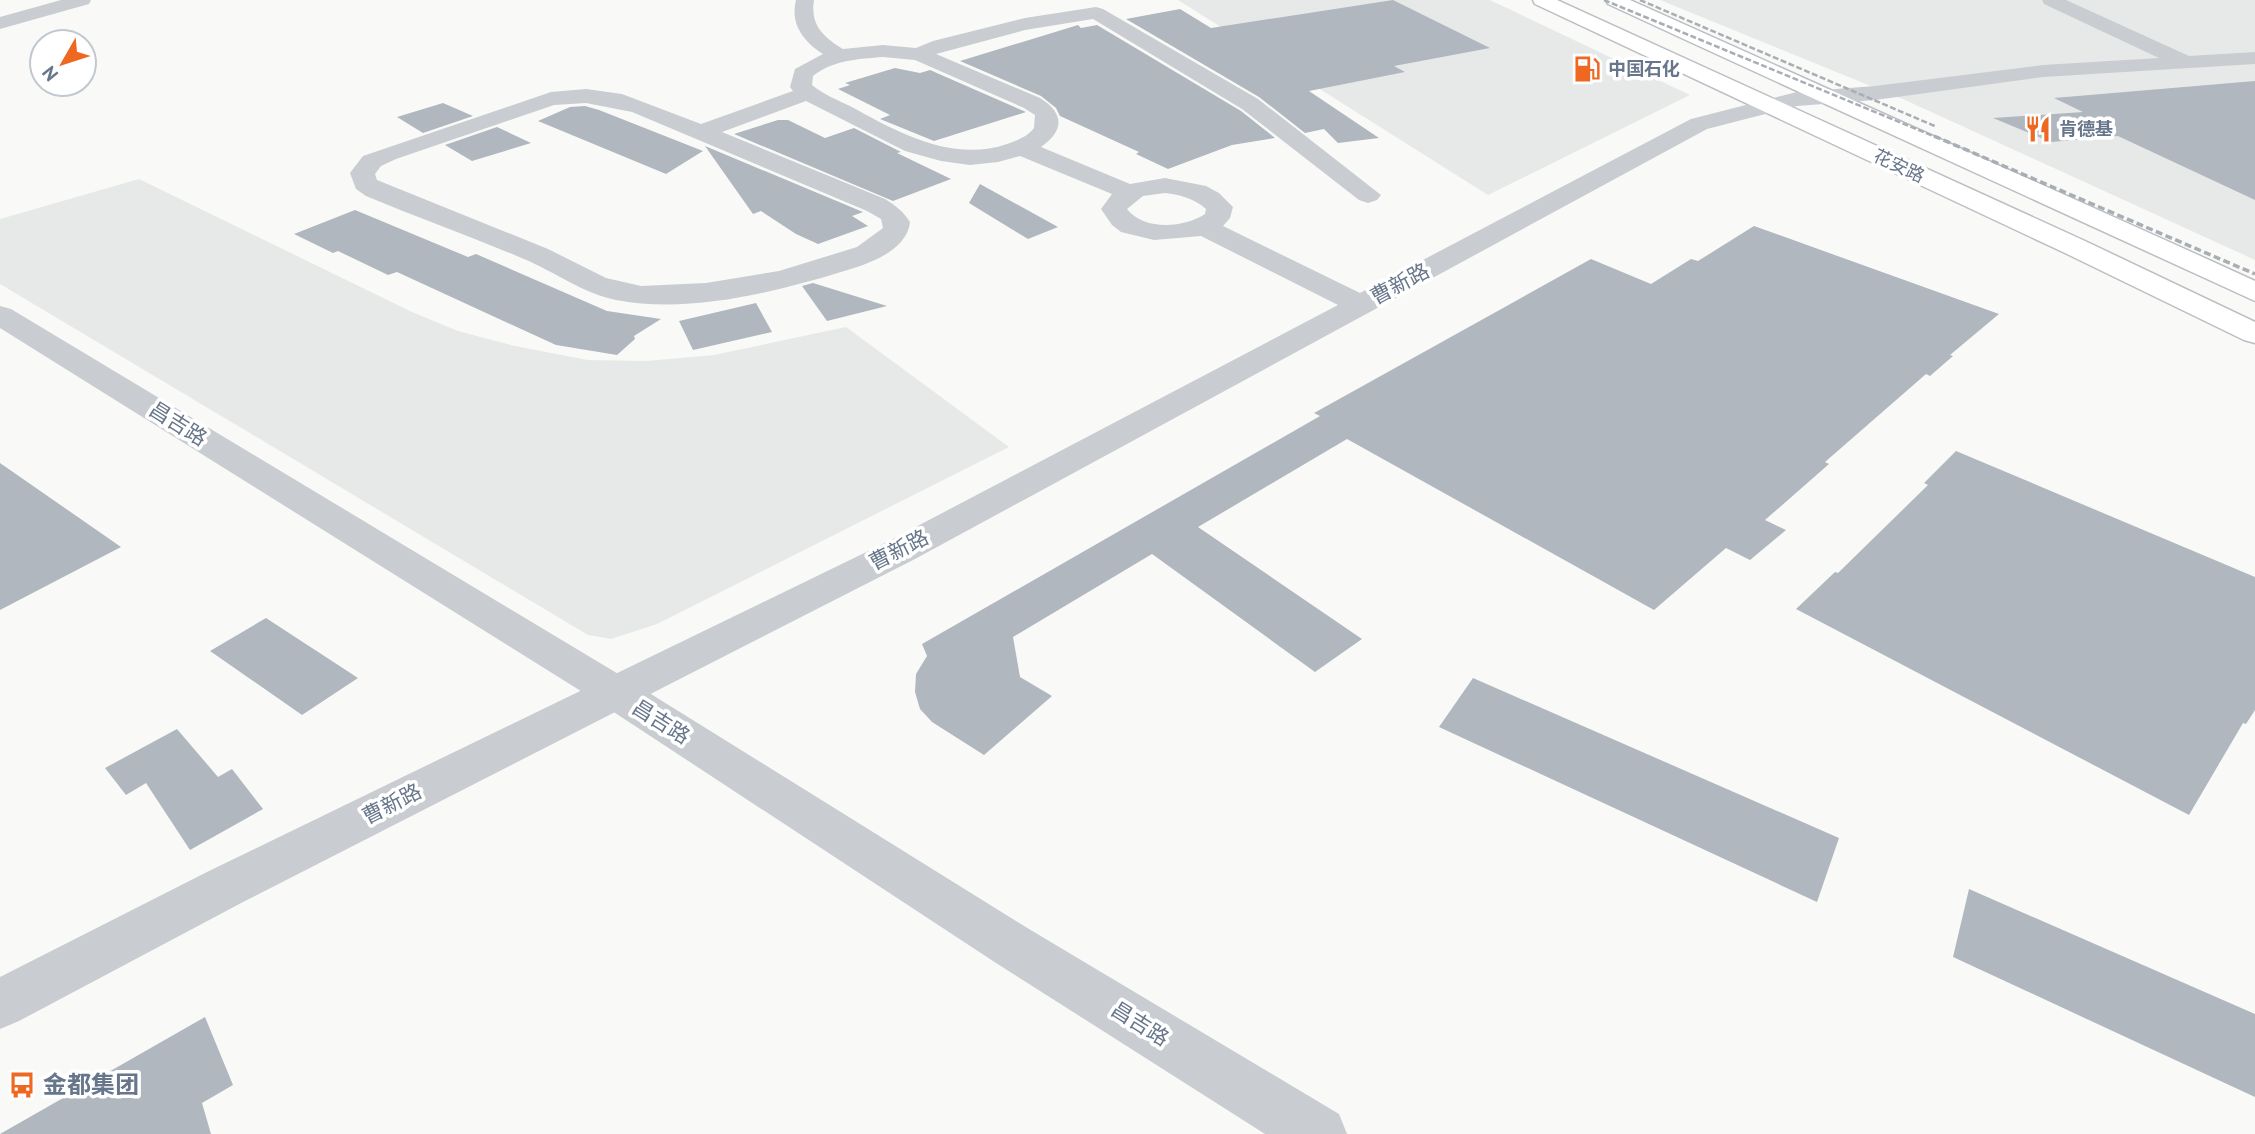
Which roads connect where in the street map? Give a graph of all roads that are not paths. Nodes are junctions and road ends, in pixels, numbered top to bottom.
1 (82, 0) edge
2 (1542, 0) edge
3 (1571, 0) edge
4 (1615, 0) edge
5 (2051, 0) edge
6 (804, 13) edge
7 (0, 23) edge
8 (2255, 38) edge
9 (2149, 46) junction
10 (919, 54) junction
11 (840, 56) junction
12 (2255, 58) edge
13 (2186, 62) junction
14 (808, 93) junction
15 (1802, 98) junction
16 (701, 132) junction
17 (1022, 148) junction
18 (1129, 192) junction
19 (1368, 195) dead end
20 (1204, 227) junction
21 (2255, 292) edge
22 (1361, 305) junction
23 (2255, 308) edge
24 (0, 315) edge
25 (2255, 334) edge
26 (615, 692) junction
27 (0, 1004) edge
28 (1318, 1134) edge

1 - 7 street
2 - 15 highway, 花安路
3 - 15 highway, 花安路
4 - 15 highway
5 - 9 street
6 - 11 street
8 - 9 street
9 - 13 street
9 - 15 street
10 - 11 street
10 - 17 street
10 - 19 street
11 - 14 street
12 - 13 street
13 - 15 street
14 - 16 street
14 - 17 street
15 - 21 highway
15 - 22 street, 曹新路
15 - 23 highway, 花安路
15 - 25 highway, 花安路
16 - 16 street
17 - 18 street
18 - 20 street
18 - 20 street
20 - 22 street
22 - 26 street, 曹新路
24 - 26 street, 昌吉路
26 - 27 street, 曹新路
26 - 28 street, 昌吉路

